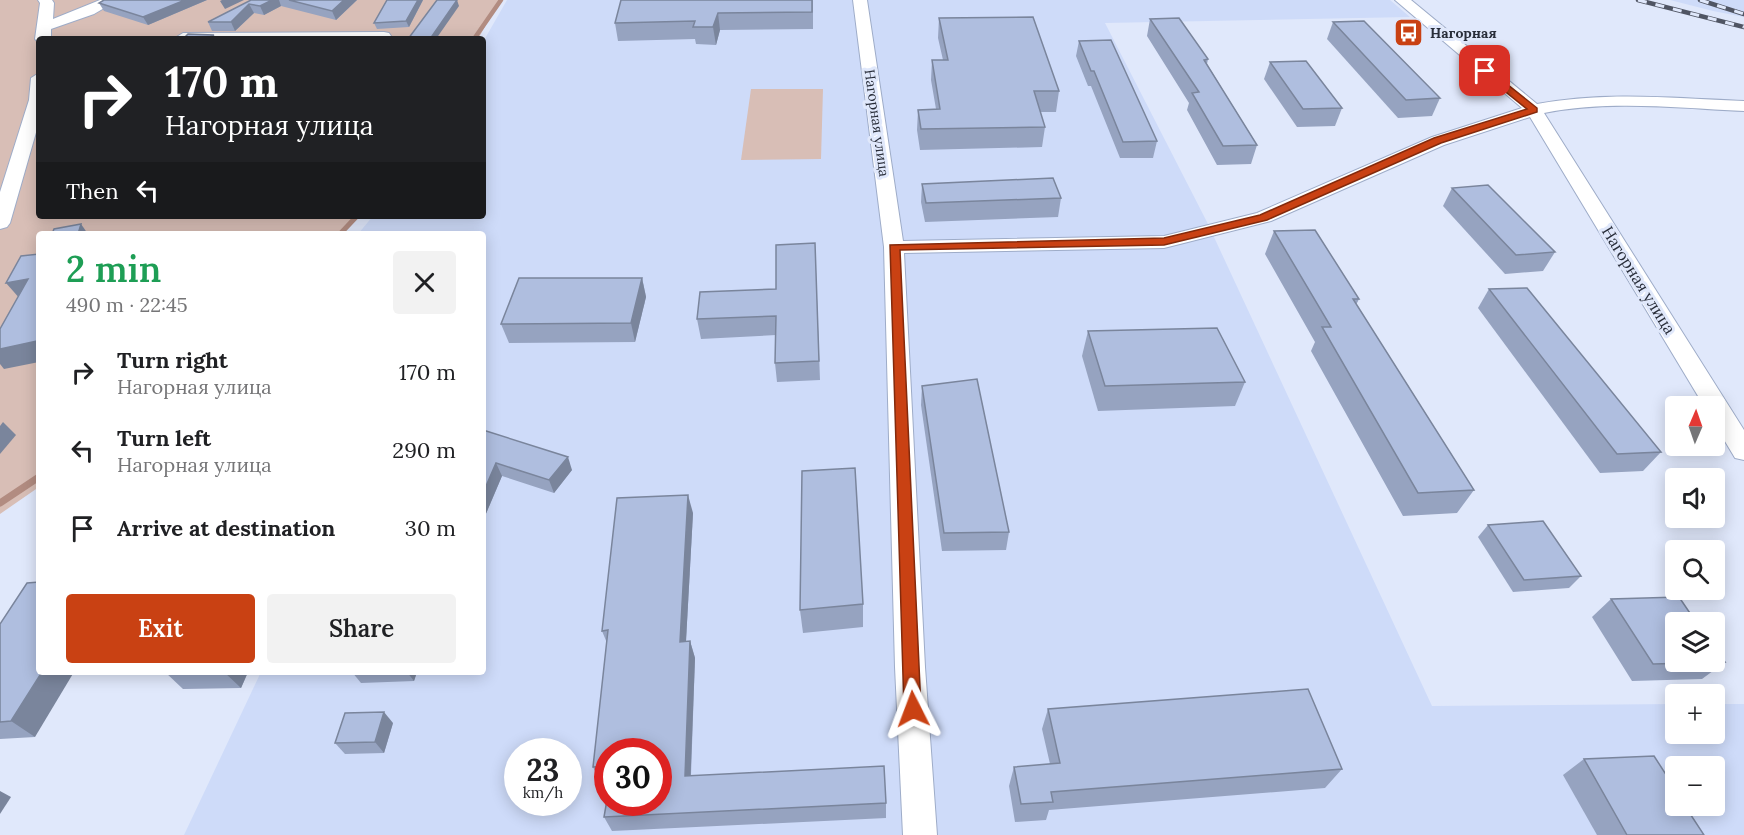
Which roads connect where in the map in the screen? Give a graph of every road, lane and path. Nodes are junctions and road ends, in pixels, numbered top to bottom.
1 (45, 0) edge
2 (111, 0) edge
3 (860, 0) edge
4 (1402, 0) edge
5 (212, 24) edge
6 (44, 33) edge
7 (186, 36) edge
8 (36, 98) edge
9 (1744, 106) edge
10 (1534, 110) junction
11 (22, 148) junction
12 (0, 153) edge
13 (0, 223) edge
14 (894, 247) junction
15 (1744, 451) edge
16 (920, 835) edge

1 - 6 street
2 - 6 street
3 - 14 street, Нагорная улица
4 - 10 street, Нагорная улица
5 - 7 street
8 - 11 street
9 - 10 street
10 - 14 street
10 - 15 street, Нагорная улица
11 - 12 street
11 - 13 street
14 - 16 street, Нагорная улица

